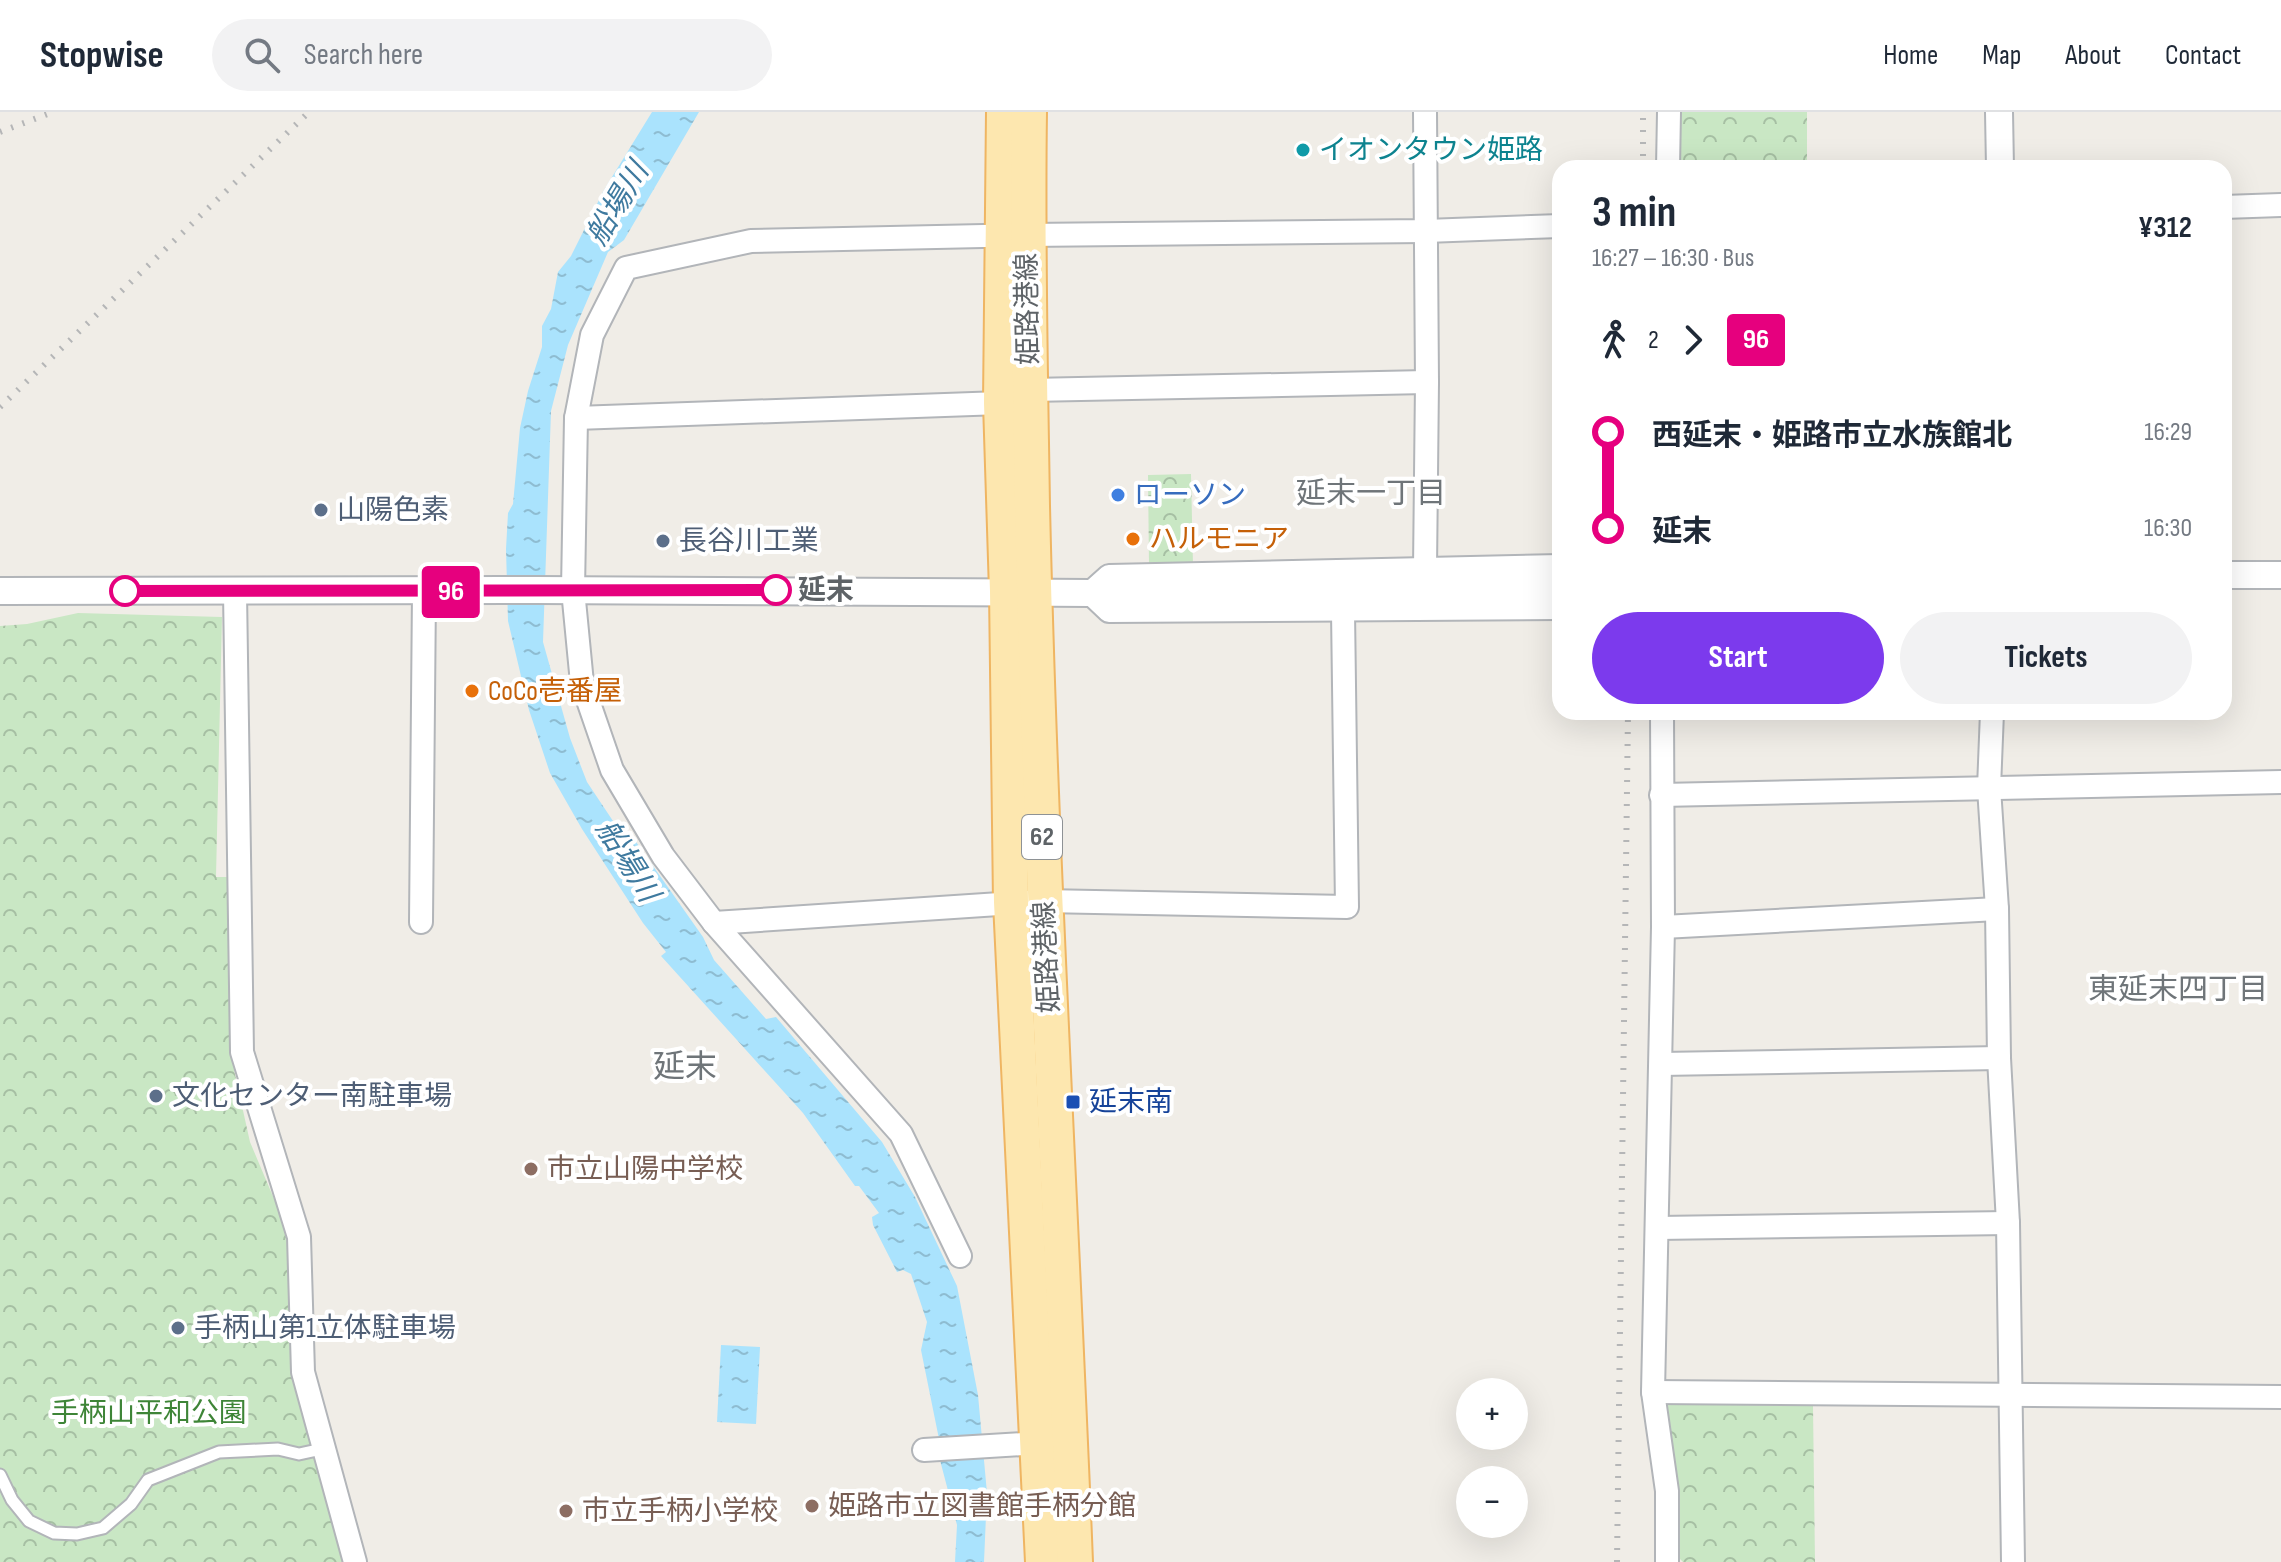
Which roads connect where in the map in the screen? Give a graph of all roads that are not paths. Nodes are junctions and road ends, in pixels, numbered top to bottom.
1 (1004, 112) edge
2 (1029, 112) edge
3 (1425, 112) edge
4 (1669, 112) edge
5 (1999, 112) edge
6 (1668, 160) edge
7 (2000, 160) edge
8 (2281, 205) edge
9 (2232, 207) edge
10 (1552, 226) edge
11 (1426, 231) junction
12 (1014, 236) junction
13 (1427, 382) junction
14 (1015, 396) junction
15 (576, 418) junction
16 (1425, 569) junction
17 (2232, 575) edge
18 (2281, 575) edge
19 (1552, 585) edge
20 (1552, 586) edge
21 (1552, 587) edge
22 (573, 590) junction
23 (0, 591) edge
24 (1020, 591) junction
25 (235, 592) junction
26 (424, 592) junction
27 (1090, 593) junction
28 (1343, 611) junction
29 (1662, 720) edge
30 (1992, 720) edge
31 (2281, 782) edge
32 (1989, 788) junction
33 (1661, 795) junction
34 (1028, 901) junction
35 (1997, 909) junction
36 (421, 922) dead end
37 (714, 923) junction
38 (1663, 927) junction
39 (1999, 1058) junction
40 (1661, 1064) junction
41 (2008, 1223) junction
42 (1658, 1228) junction
43 (960, 1256) dead end
44 (1653, 1392) junction
45 (2011, 1395) junction
46 (2281, 1397) edge
47 (1039, 1443) junction
48 (322, 1449) junction
49 (924, 1450) dead end
50 (0, 1475) edge
51 (355, 1562) edge
52 (1043, 1562) edge
53 (1075, 1562) edge
54 (1667, 1562) edge
55 (2013, 1562) edge

1 - 12 main road, 姫路港線 / 62
2 - 12 main road, 姫路港線 / 62
3 - 11 street
4 - 6 street
5 - 7 street
8 - 9 street
10 - 11 street
11 - 12 street
11 - 13 street
12 - 14 main road, 姫路港線 / 62
12 - 15 street
13 - 14 street
13 - 16 street
14 - 15 street
14 - 24 main road, 姫路港線 / 62
15 - 22 street
16 - 19 street
16 - 27 street
17 - 18 street
20 - 27 street
21 - 28 street
22 - 24 street
22 - 26 street
22 - 37 street
23 - 25 street
24 - 27 street
24 - 34 main road, 姫路港線 / 62
25 - 26 street
25 - 48 street
26 - 36 street
27 - 28 street
28 - 34 street
29 - 33 street
30 - 32 street
31 - 32 street
32 - 33 street
32 - 35 street
33 - 38 street
34 - 37 street
34 - 47 main road, 姫路港線 / 62
34 - 53 main road, 姫路港線 / 62
35 - 38 street
35 - 39 street
37 - 43 street
38 - 40 street
39 - 40 street
39 - 41 street
40 - 42 street
41 - 42 street
41 - 45 street
42 - 44 street
44 - 45 street
44 - 54 street
45 - 46 street
45 - 55 street
47 - 49 street
47 - 52 main road, 姫路港線 / 62
48 - 50 lane
48 - 51 street

